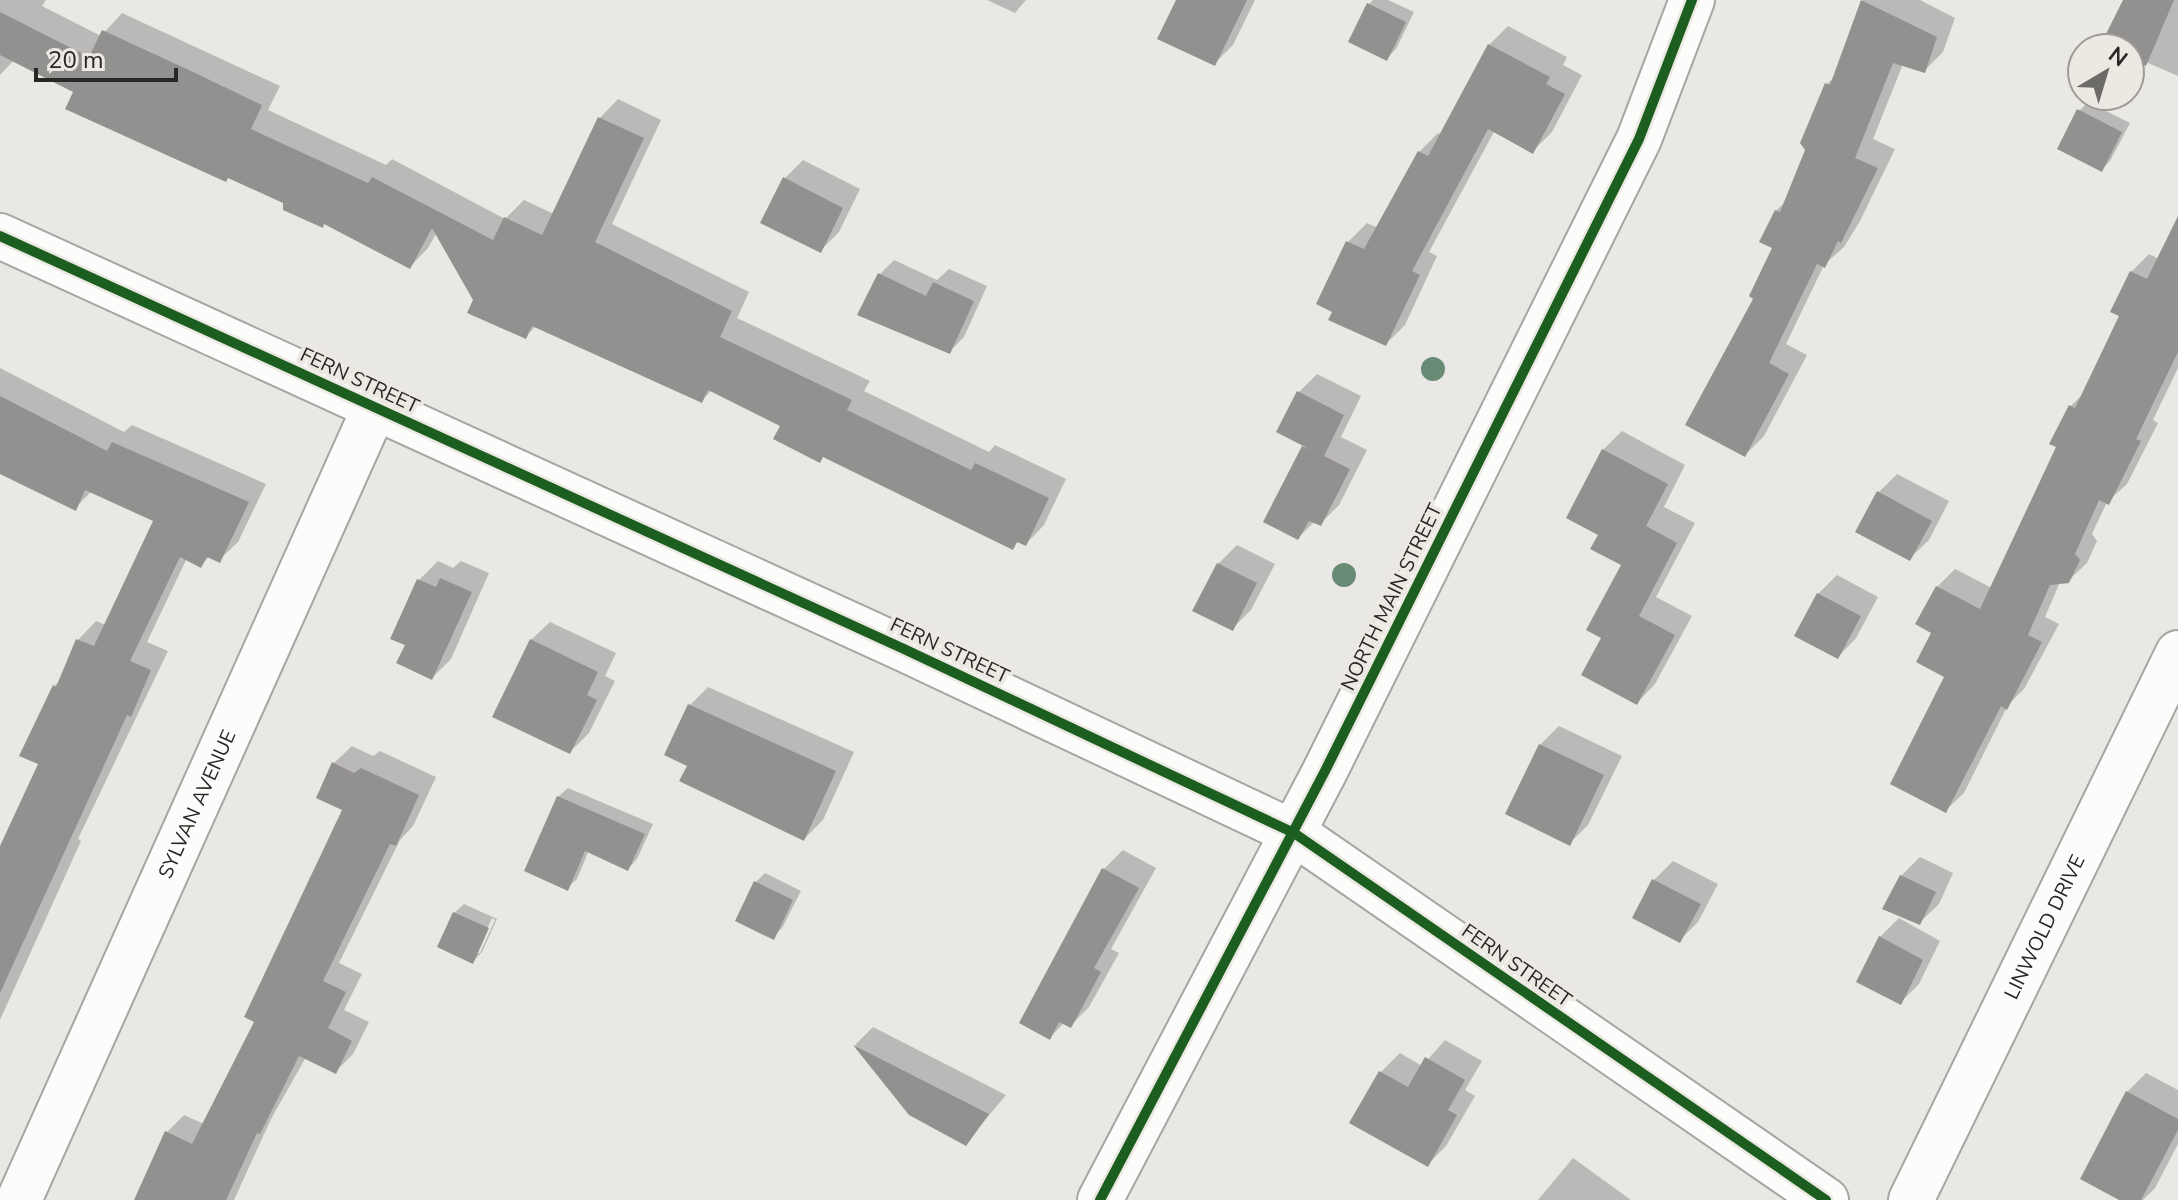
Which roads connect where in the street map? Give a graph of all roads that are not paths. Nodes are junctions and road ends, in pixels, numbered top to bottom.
1 (1692, 0) edge
2 (0, 236) edge
3 (375, 407) junction
4 (2178, 653) edge
5 (1294, 833) junction
6 (19, 1200) edge
7 (1100, 1200) edge
8 (1826, 1200) edge
9 (1911, 1200) edge

1 - 5 street, NORTH MAIN STREET
2 - 3 street, FERN STREET
3 - 5 street, FERN STREET
3 - 6 street, SYLVAN AVENUE
4 - 9 street, LINWOLD DRIVE
5 - 7 street, NORTH MAIN STREET
5 - 8 street, FERN STREET

